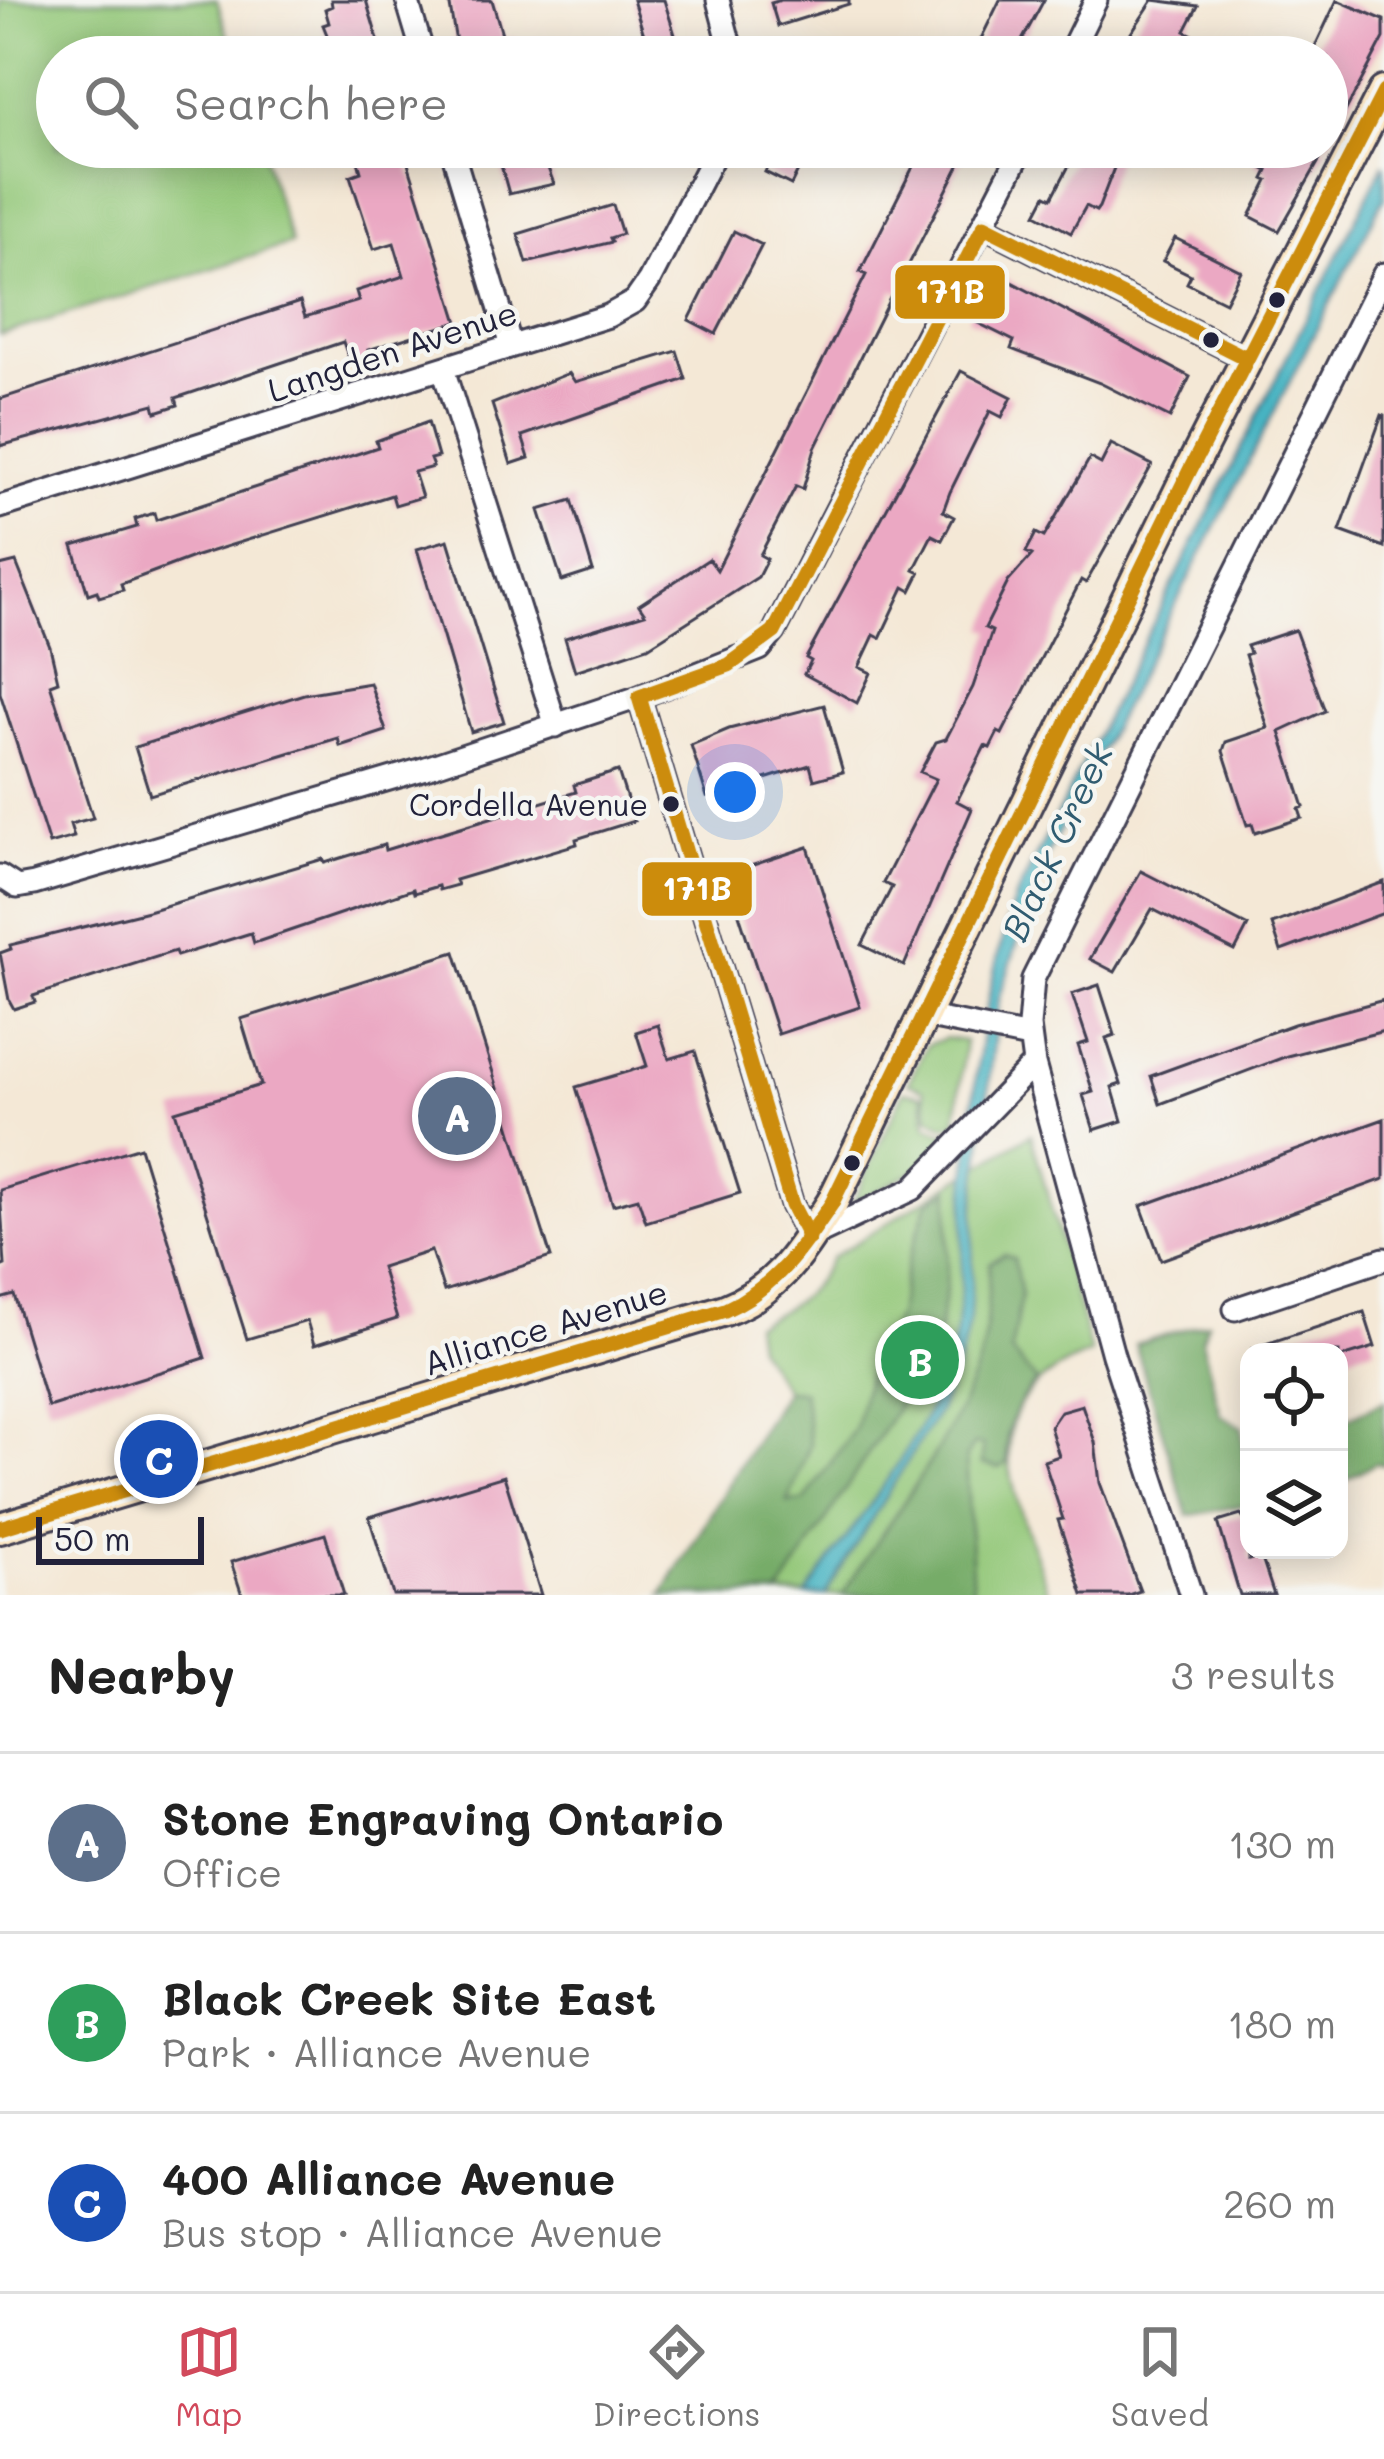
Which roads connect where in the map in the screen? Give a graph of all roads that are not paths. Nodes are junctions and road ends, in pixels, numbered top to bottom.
1 (407, 0) edge
2 (718, 0) edge
3 (1096, 0) edge
4 (418, 36) edge
5 (728, 36) edge
6 (1078, 36) edge
7 (1384, 92) edge
8 (1348, 161) edge
9 (457, 168) edge
10 (707, 168) edge
11 (1013, 168) edge
12 (1345, 168) edge
13 (984, 226) junction
14 (1384, 274) edge
15 (511, 346) junction
16 (1246, 358) junction
17 (443, 369) junction
18 (0, 507) edge
19 (639, 698) junction
20 (556, 726) junction
21 (0, 876) edge
22 (924, 1016) junction
23 (1018, 1035) junction
24 (1034, 1064) junction
25 (809, 1238) junction
26 (1384, 1259) edge
27 (1235, 1309) dead end
28 (0, 1528) edge
29 (1190, 1595) edge

1 - 4 street
2 - 5 street
3 - 6 street
7 - 8 street
9 - 15 street
10 - 15 street, Langden Avenue
11 - 13 street
12 - 16 street
13 - 16 street
13 - 19 street
14 - 23 street
15 - 17 street, Langden Avenue
16 - 22 street
17 - 18 street, Langden Avenue
17 - 20 street
19 - 20 street
19 - 25 street
20 - 21 street
22 - 23 street
22 - 25 street
23 - 24 street
24 - 25 street, Alliance Avenue
24 - 29 street
25 - 28 street, Alliance Avenue
26 - 27 street

